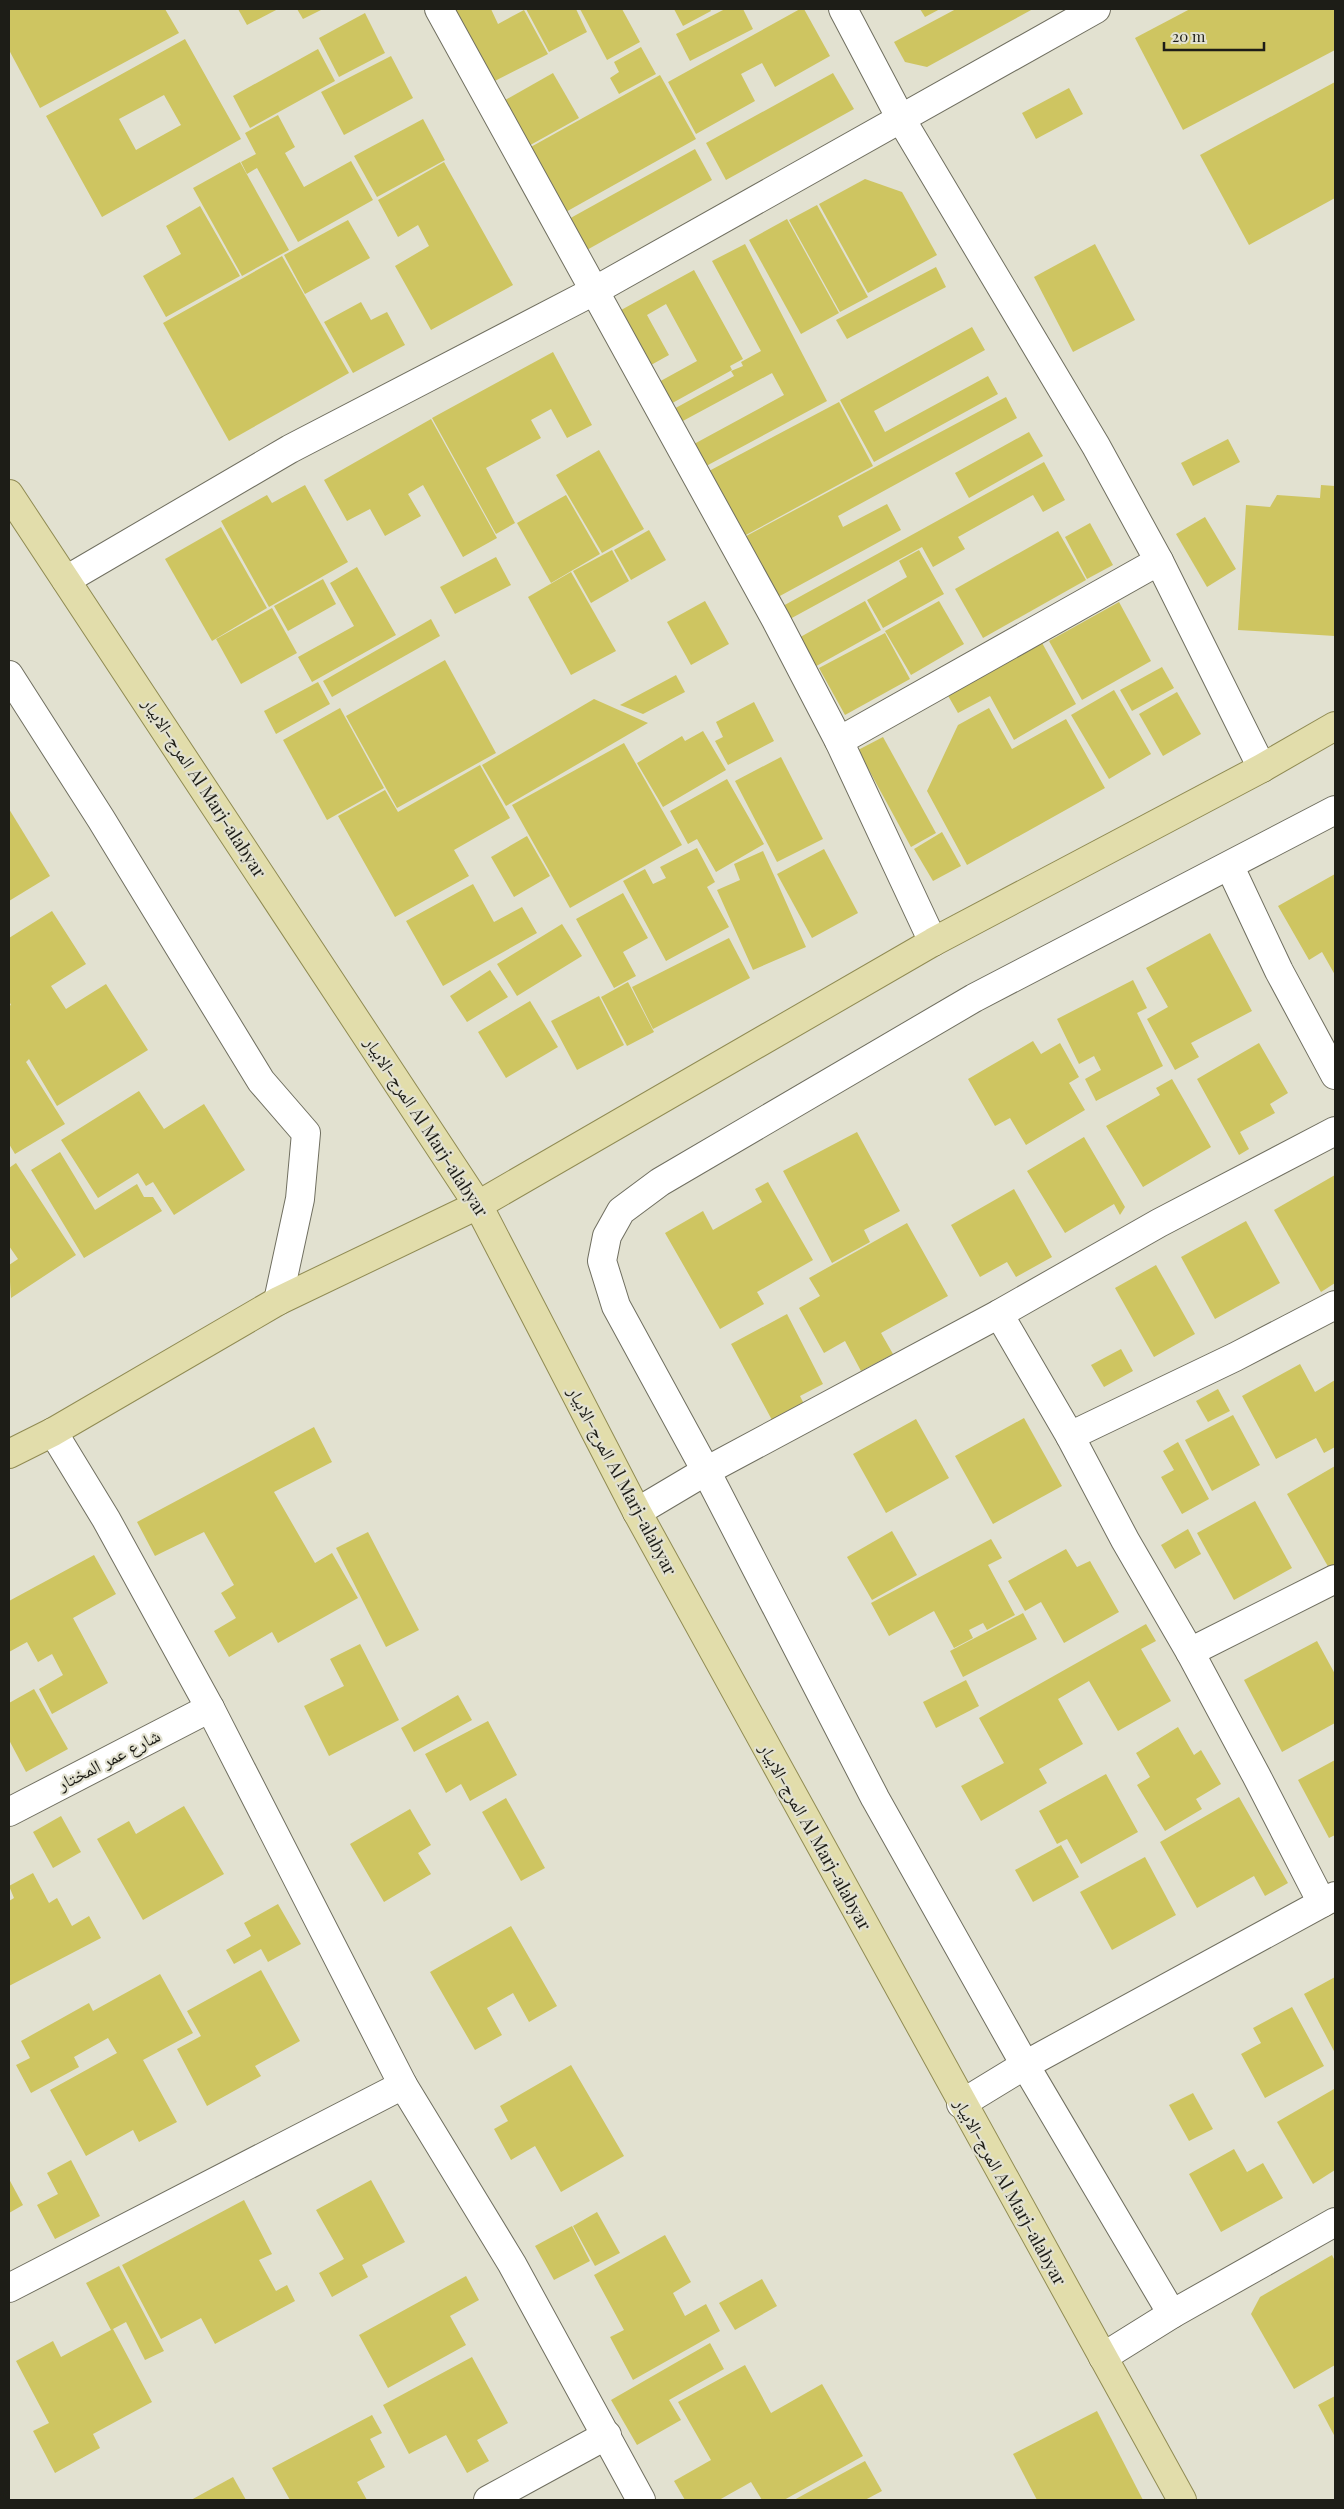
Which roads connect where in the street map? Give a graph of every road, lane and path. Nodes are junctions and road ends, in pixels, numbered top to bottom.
1 (439, 9) edge
2 (843, 9) edge
3 (1096, 9) edge
4 (901, 119) junction
5 (594, 291) junction
6 (9, 494) edge
7 (1159, 562) junction
8 (66, 580) junction
9 (9, 675) edge
10 (1335, 726) edge
11 (839, 741) junction
12 (1262, 768) junction
13 (1335, 810) edge
14 (1230, 866) junction
15 (933, 942) junction
16 (1335, 1076) edge
17 (1335, 1131) edge
18 (478, 1205) junction
19 (278, 1301) junction
20 (1335, 1305) edge
21 (999, 1314) junction
22 (54, 1432) junction
23 (1070, 1436) junction
24 (9, 1454) edge
25 (706, 1471) junction
26 (637, 1512) junction
27 (1335, 1579) edge
28 (1190, 1652) junction
29 (210, 1708) junction
30 (9, 1812) edge
31 (1329, 1900) edge
32 (1025, 2065) junction
33 (402, 2085) junction
34 (961, 2104) junction
35 (1335, 2222) edge
36 (9, 2288) edge
37 (1172, 2314) junction
38 (1103, 2357) junction
39 (606, 2436) junction
40 (488, 2500) edge
41 (642, 2500) edge
42 (1182, 2500) edge

1 - 5 street
2 - 4 street
3 - 4 street
4 - 5 street
4 - 7 street
5 - 8 street
5 - 11 street
6 - 8 main road, المرج-الابيار Al Marj-alabyar
7 - 11 street
7 - 12 street
8 - 18 main road, المرج-الابيار Al Marj-alabyar
9 - 19 street
10 - 12 main road
11 - 15 street
12 - 15 main road
13 - 14 street
14 - 16 street
14 - 25 street
15 - 18 main road
17 - 21 street
18 - 19 main road
18 - 26 main road, المرج-الابيار Al Marj-alabyar
19 - 22 main road
20 - 23 street
21 - 23 street
21 - 25 street
22 - 24 main road
22 - 29 street
23 - 28 street
25 - 26 street
25 - 32 street
26 - 34 main road, المرج-الابيار Al Marj-alabyar
27 - 28 street
28 - 31 street
29 - 30 street, شارع عمر المختار
29 - 33 street
31 - 32 street
32 - 34 street
32 - 37 street
33 - 36 street
33 - 39 street
34 - 38 main road, المرج-الابيار Al Marj-alabyar
35 - 37 street
37 - 38 street
38 - 42 main road, المرج-الابيار Al Marj-alabyar
39 - 40 street
39 - 41 street

